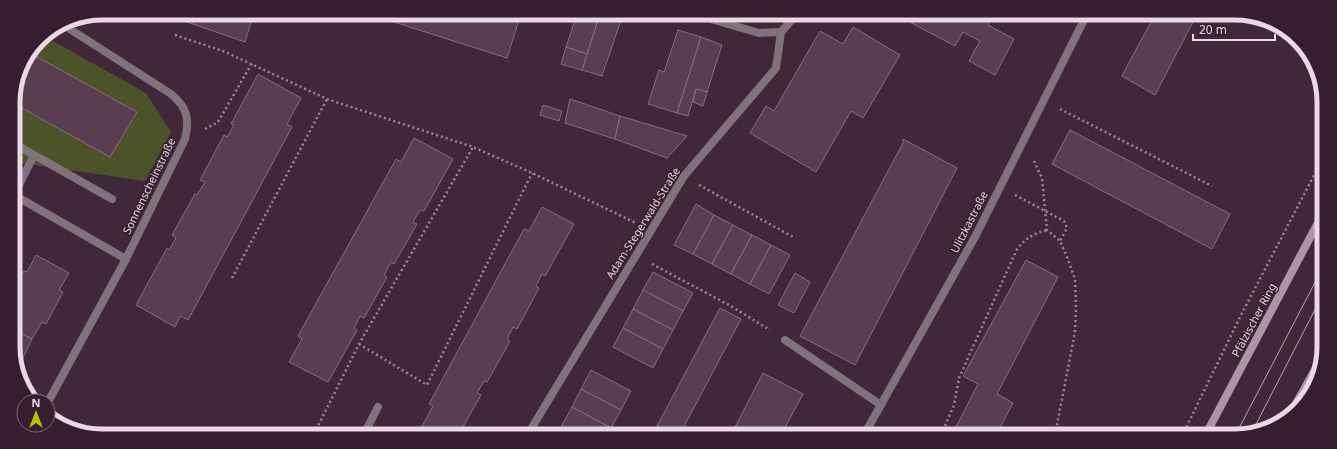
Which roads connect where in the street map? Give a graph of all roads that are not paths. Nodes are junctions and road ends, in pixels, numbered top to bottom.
1 (714, 20) edge
2 (792, 20) edge
3 (1084, 20) edge
4 (67, 27) edge
5 (781, 32) junction
6 (20, 147) edge
7 (34, 155) junction
8 (20, 183) edge
9 (20, 198) edge
10 (112, 199) dead end
11 (1317, 224) edge
12 (126, 259) junction
13 (785, 340) road end
14 (1312, 375) edge
15 (53, 393) edge
16 (1299, 398) edge
17 (881, 405) junction
18 (378, 407) dead end
19 (367, 429) edge
20 (531, 429) edge
21 (867, 429) edge
22 (1209, 429) edge

1 - 5 street
2 - 5 street
3 - 17 street, Ulitzkastraße
4 - 12 street, Sonnenscheinstraße
5 - 20 street, Adam-Stegerwald-Straße
6 - 7 street
7 - 8 street
7 - 10 street
9 - 12 street
11 - 22 main road, Pfälzischer Ring
12 - 15 street, Sonnenscheinstraße
13 - 17 street
14 - 16 main road
17 - 21 street, Ulitzkastraße
18 - 19 street

